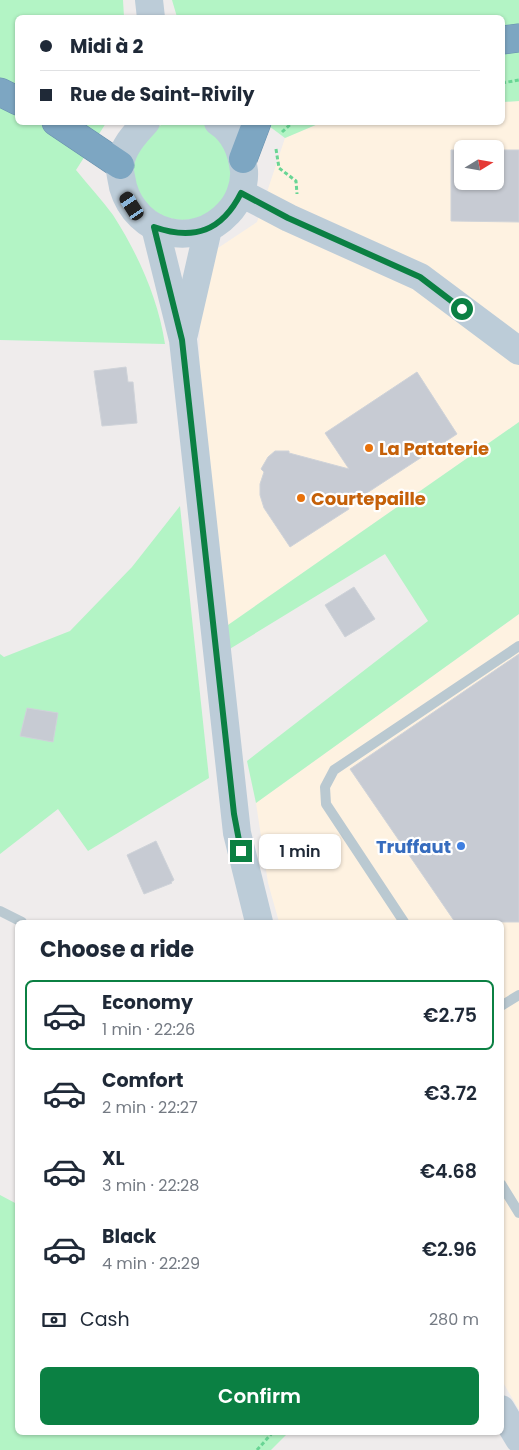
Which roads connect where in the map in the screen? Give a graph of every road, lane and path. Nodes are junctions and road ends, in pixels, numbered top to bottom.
1 (149, 0) edge
2 (151, 15) edge
3 (519, 38) edge
4 (505, 40) edge
5 (519, 80) edge
6 (505, 82) edge
7 (0, 92) edge
8 (15, 100) edge
9 (60, 125) edge
10 (222, 125) edge
11 (280, 125) edge
12 (137, 127) edge
13 (268, 128) edge
14 (277, 142) dead end
15 (243, 159) junction
16 (120, 165) junction
17 (241, 193) junction
18 (288, 218) junction
19 (154, 227) junction
20 (208, 229) junction
21 (182, 340) junction
22 (519, 351) edge
23 (519, 646) edge
24 (0, 911) edge
25 (18, 920) edge
26 (259, 920) edge
27 (403, 920) edge
28 (519, 995) edge
29 (504, 1004) edge
30 (504, 1189) edge
31 (519, 1214) edge
32 (504, 1414) edge
33 (270, 1435) edge
34 (519, 1439) edge
35 (257, 1450) edge

1 - 2 street
3 - 4 highway
5 - 6 path
7 - 8 highway
9 - 16 highway
10 - 15 street
11 - 13 path
12 - 16 street
13 - 15 highway
14 - 18 path
15 - 17 street
16 - 19 street
17 - 18 street
17 - 20 street
18 - 22 street
19 - 20 street
19 - 21 street
20 - 21 street
21 - 26 street
23 - 27 lane
24 - 25 lane
28 - 29 lane
30 - 31 lane
32 - 34 street
33 - 35 path

